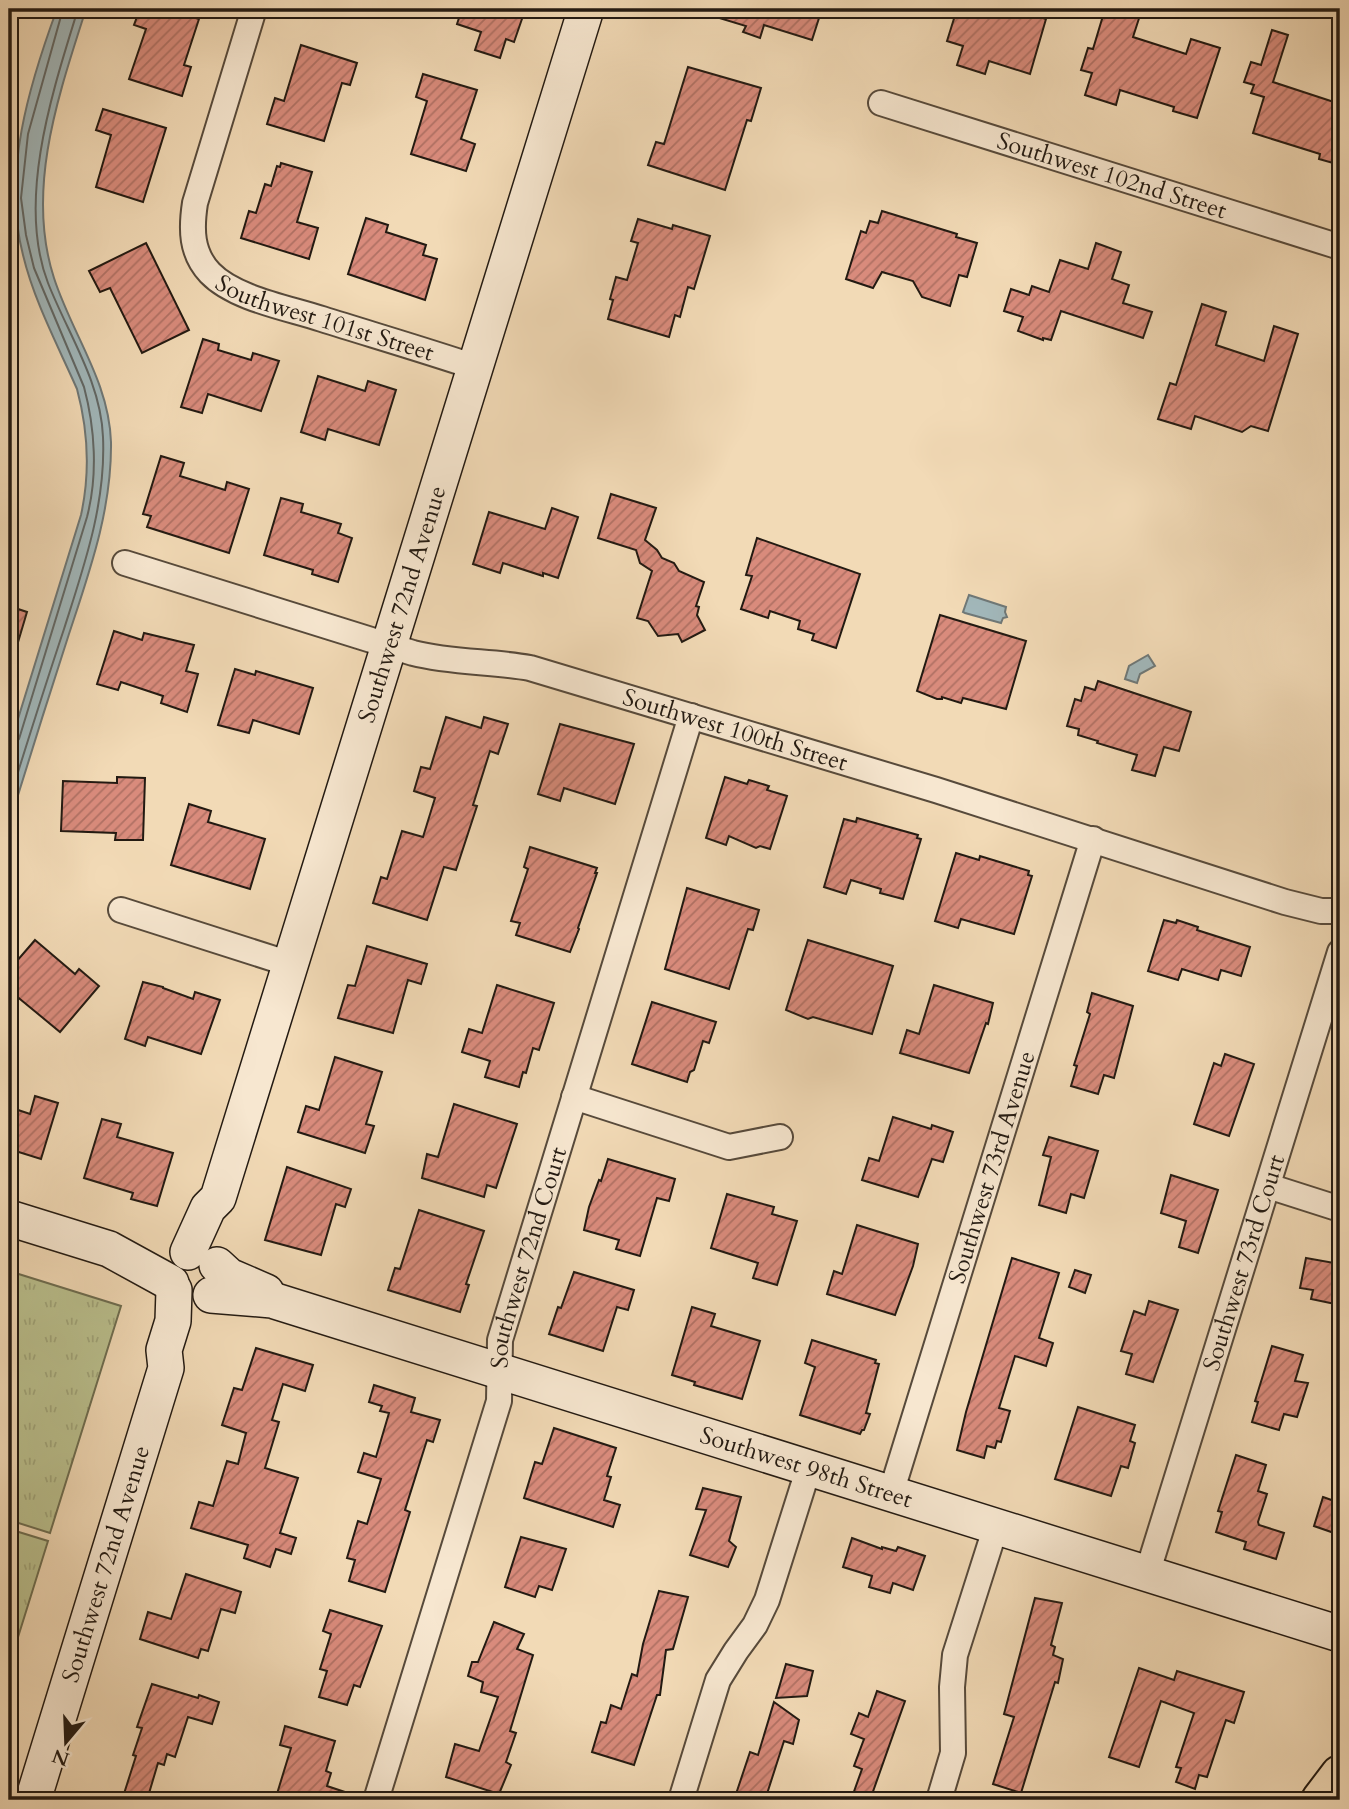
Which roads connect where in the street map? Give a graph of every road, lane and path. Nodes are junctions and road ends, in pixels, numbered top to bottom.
1 (254, 9) edge
2 (586, 9) edge
3 (881, 103) dead end
4 (1340, 247) edge
5 (475, 367) junction
6 (125, 563) dead end
7 (388, 646) junction
8 (691, 716) junction
9 (1093, 839) junction
10 (121, 910) dead end
11 (1340, 911) edge
12 (1340, 952) edge
13 (290, 964) junction
14 (574, 1097) junction
15 (780, 1137) dead end
16 (1268, 1186) junction
17 (1340, 1209) edge
18 (9, 1218) edge
19 (195, 1275) junction
20 (500, 1371) junction
21 (809, 1467) junction
22 (891, 1493) junction
23 (996, 1526) junction
24 (1147, 1574) junction
25 (1340, 1633) edge
26 (1340, 1775) edge
27 (33, 1800) edge
28 (376, 1800) edge
29 (681, 1800) edge
30 (939, 1800) edge
31 (1321, 1800) edge

1 - 5 street, Southwest 101st Street
2 - 5 street, Southwest 72nd Avenue
3 - 4 street, Southwest 102nd Street
5 - 7 street, Southwest 72nd Avenue
6 - 7 street, Southwest 100th Street
7 - 8 street, Southwest 100th Street
7 - 13 street, Southwest 72nd Avenue
8 - 9 street, Southwest 100th Street
8 - 14 street, Southwest 72nd Court
9 - 11 street, Southwest 100th Street
9 - 22 street, Southwest 73rd Avenue
10 - 13 street
12 - 16 street, Southwest 73rd Court
13 - 19 street, Southwest 72nd Avenue
14 - 15 street
14 - 20 street, Southwest 72nd Court
16 - 17 street
16 - 24 street, Southwest 73rd Court
18 - 19 street, Southwest 98th Street
19 - 20 street, Southwest 98th Street
19 - 27 street, Southwest 72nd Avenue
20 - 21 street, Southwest 98th Street
20 - 28 street, Southwest 72nd Court
21 - 22 street, Southwest 98th Street
21 - 29 street
22 - 23 street, Southwest 98th Street
23 - 24 street, Southwest 98th Street
23 - 30 street
24 - 25 street, Southwest 98th Street
26 - 31 highway

